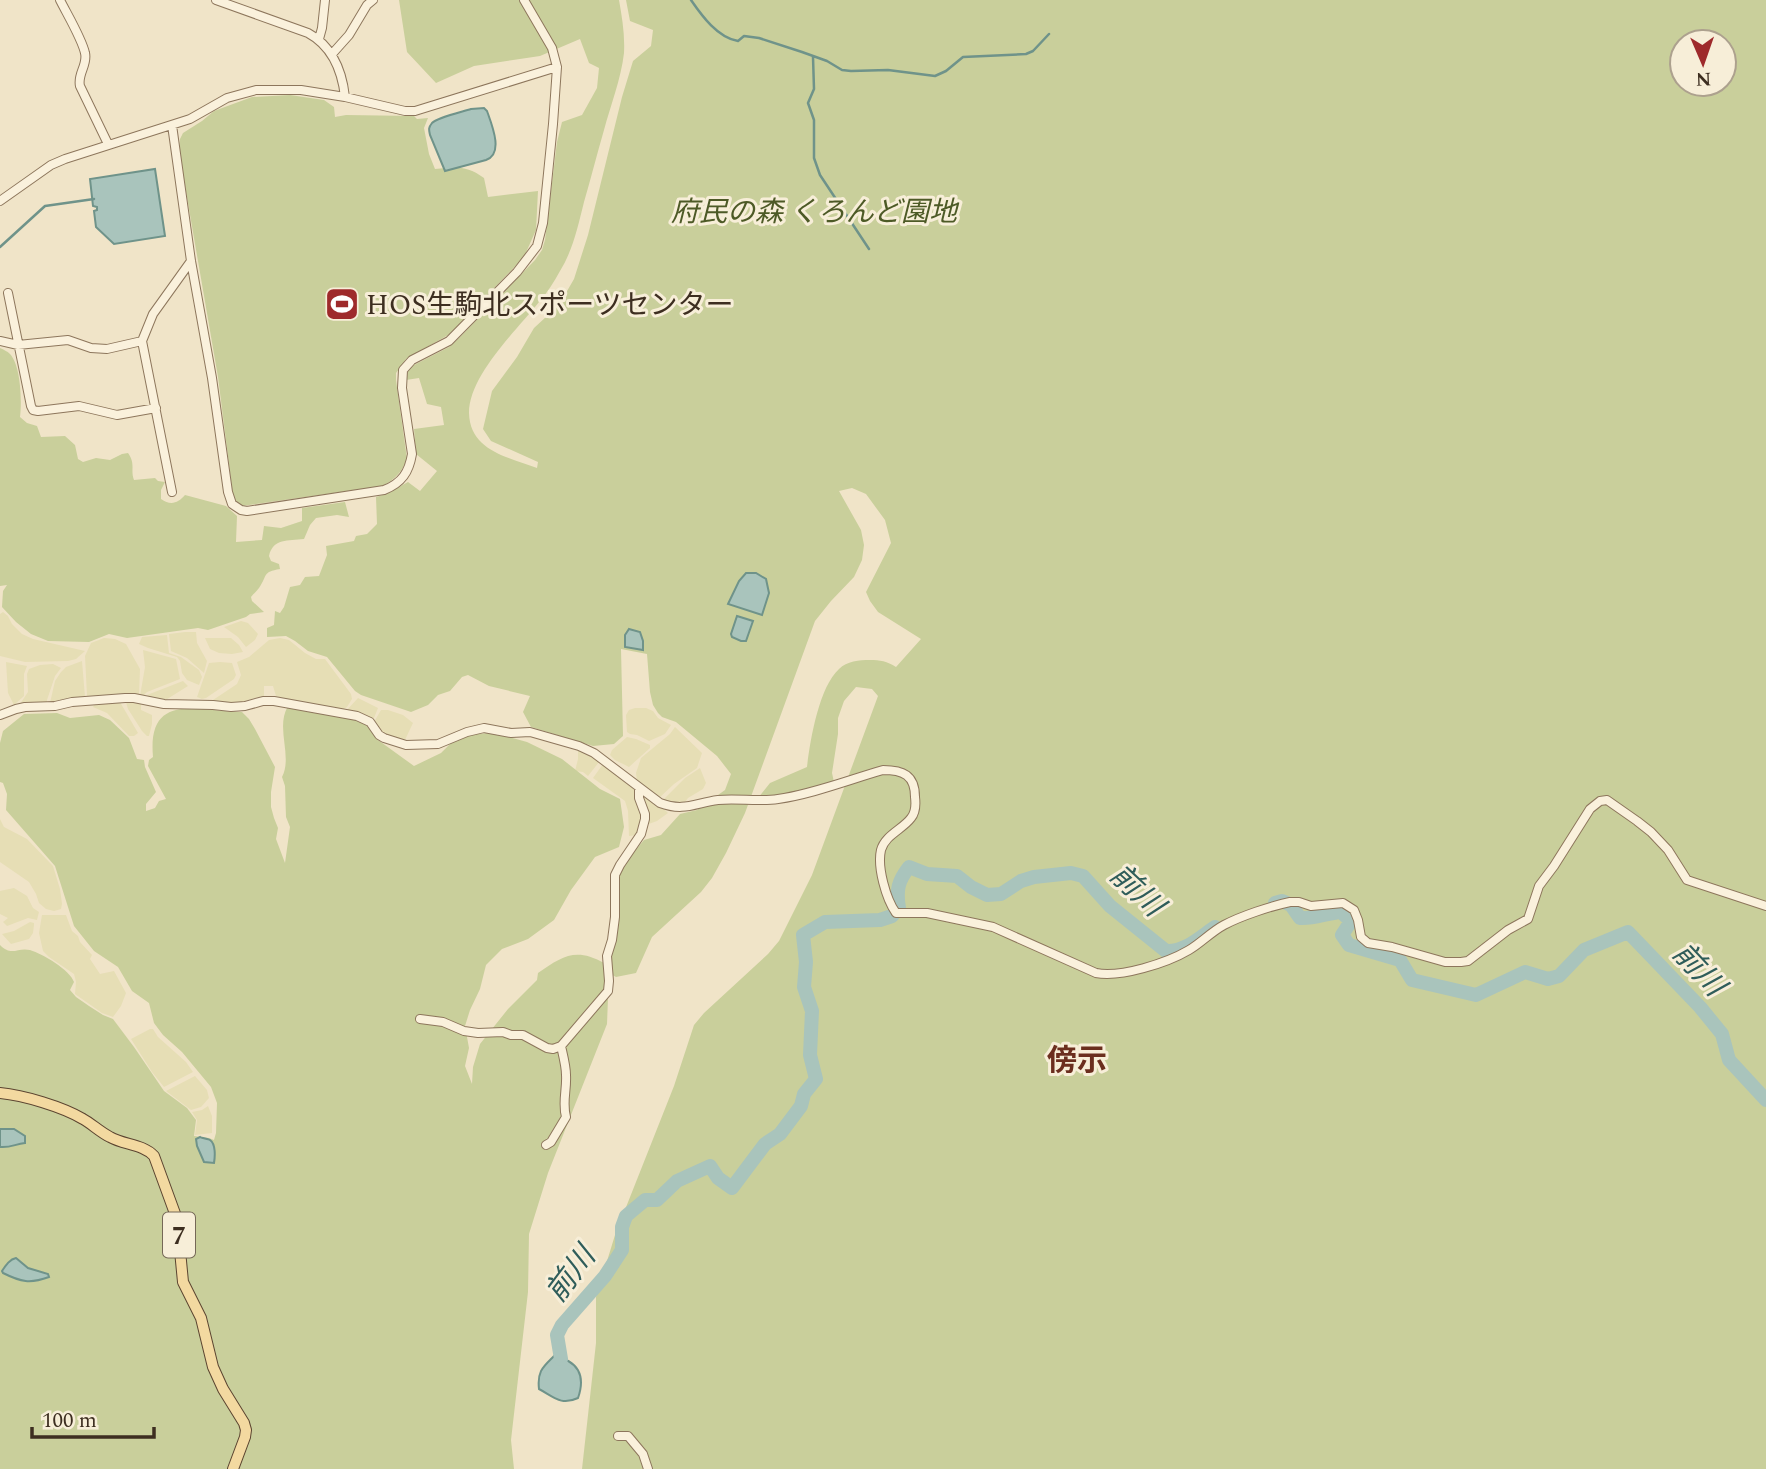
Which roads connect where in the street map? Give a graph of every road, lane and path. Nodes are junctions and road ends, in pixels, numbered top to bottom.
1 (60, 0) edge
2 (216, 0) edge
3 (325, 0) edge
4 (373, 0) edge
5 (524, 0) edge
6 (319, 39) junction
7 (332, 54) junction
8 (556, 67) junction
9 (345, 97) junction
10 (172, 125) junction
11 (108, 144) junction
12 (0, 201) edge
13 (191, 261) junction
14 (8, 293) dead end
15 (0, 341) edge
16 (142, 341) junction
17 (18, 345) junction
18 (156, 408) junction
19 (172, 492) dead end
20 (0, 715) edge
21 (639, 788) junction
22 (1766, 906) edge
23 (420, 1019) dead end
24 (561, 1046) junction
25 (0, 1093) edge
26 (546, 1145) dead end
27 (618, 1436) dead end
28 (233, 1469) edge
29 (648, 1469) edge

1 - 11 street
2 - 6 street
3 - 6 street
4 - 7 street
5 - 8 street
6 - 7 street
7 - 9 street
8 - 9 street
8 - 13 street
9 - 10 street
10 - 11 street
10 - 13 street
11 - 12 street
13 - 16 street
14 - 17 street
15 - 17 street
16 - 17 street
16 - 18 street
17 - 18 street
18 - 19 street
20 - 21 street
21 - 22 street
21 - 24 street
23 - 24 street
24 - 26 street
25 - 28 main road, 7
27 - 29 street

